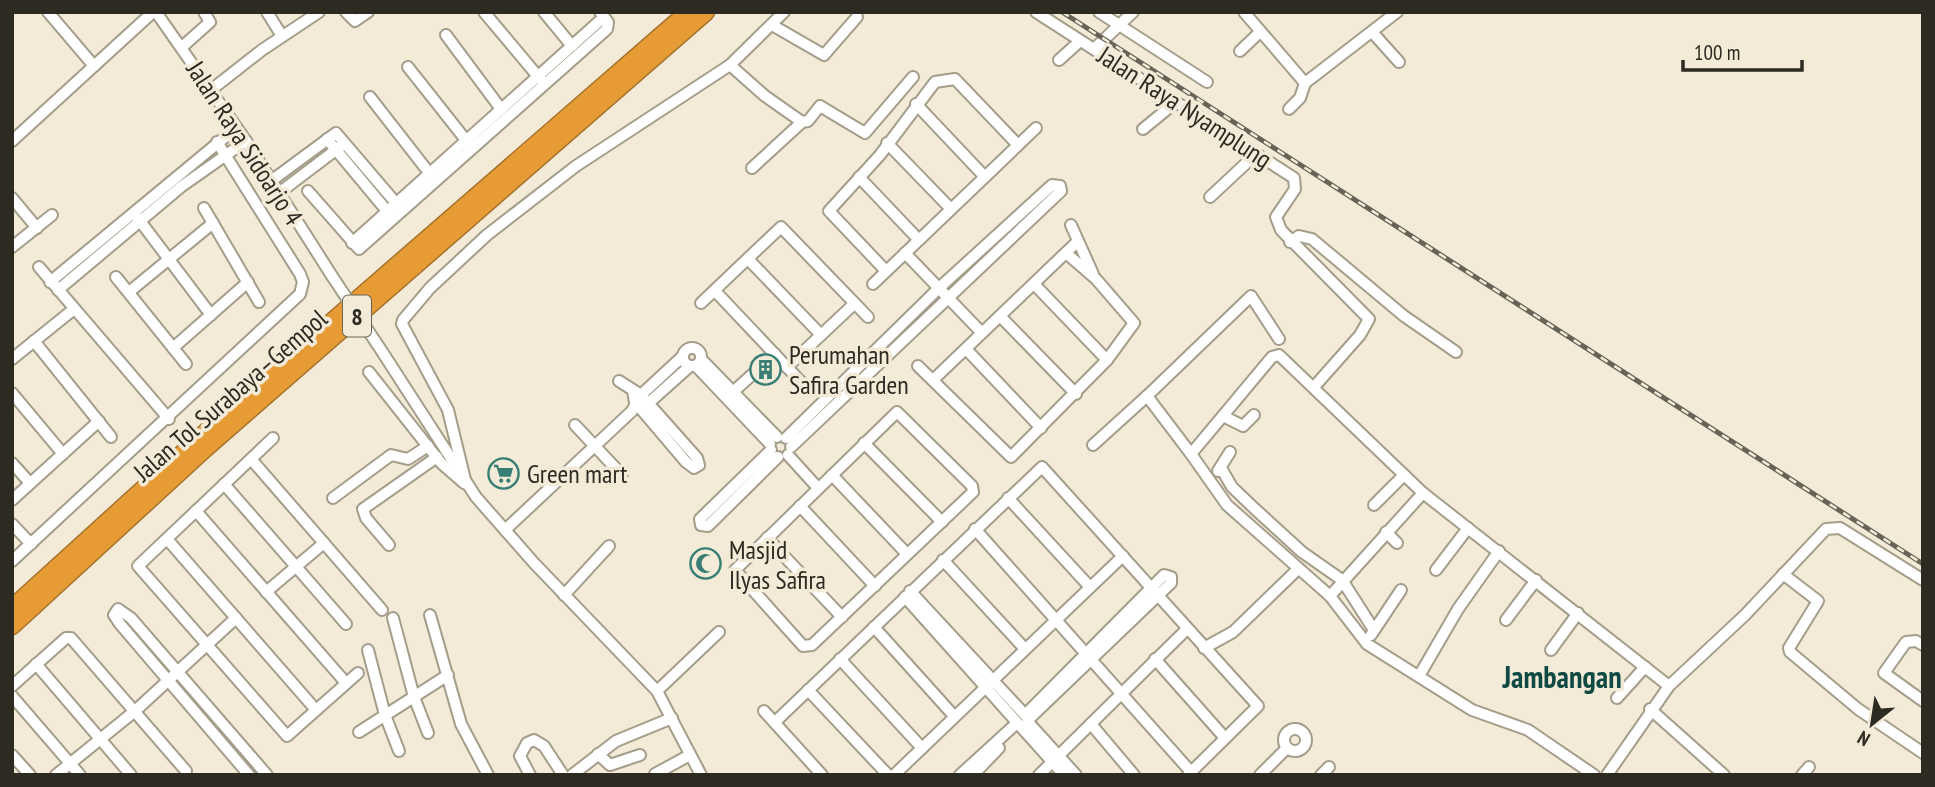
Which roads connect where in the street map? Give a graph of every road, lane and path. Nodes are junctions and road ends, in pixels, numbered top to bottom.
1 (48, 12) edge
2 (155, 12) edge
3 (204, 12) edge
4 (267, 12) edge
5 (319, 12) edge
6 (346, 12) edge
7 (368, 12) edge
8 (484, 12) edge
9 (544, 12) edge
10 (688, 12) edge
11 (706, 12) edge
12 (784, 12) edge
13 (1037, 12) edge
14 (1099, 12) edge
15 (1133, 12) edge
16 (1244, 12) edge
17 (1397, 12) edge
18 (602, 15) edge
19 (857, 17) dead end
20 (1118, 25) junction
21 (771, 26) junction
22 (1260, 32) junction
23 (1373, 33) junction
24 (446, 35) dead end
25 (282, 36) junction
26 (1080, 41) junction
27 (572, 46) junction
28 (182, 47) junction
29 (1094, 49) junction
30 (1240, 51) dead end
31 (1059, 60) dead end
32 (1399, 62) dead end
33 (730, 65) junction
34 (94, 66) junction
35 (408, 67) dead end
36 (913, 77) dead end
37 (542, 81) junction
38 (1207, 82) dead end
39 (1305, 83) junction
40 (211, 90) junction
41 (370, 97) dead end
42 (1176, 102) junction
43 (916, 104) junction
44 (501, 109) junction
45 (1289, 109) dead end
46 (802, 122) junction
47 (236, 128) junction
48 (1036, 128) dead end
49 (1143, 129) dead end
50 (327, 139) junction
51 (12, 141) edge
52 (246, 141) junction
53 (217, 142) junction
54 (346, 143) junction
55 (887, 143) junction
56 (470, 145) junction
57 (1018, 145) junction
58 (335, 150) junction
59 (1256, 154) junction
60 (226, 156) junction
61 (752, 167) dead end
62 (430, 174) junction
63 (859, 177) junction
64 (985, 177) junction
65 (271, 181) junction
66 (308, 191) dead end
67 (279, 193) junction
68 (1209, 197) dead end
69 (12, 198) edge
70 (204, 208) dead end
71 (951, 209) junction
72 (134, 212) junction
73 (395, 212) junction
74 (52, 215) dead end
75 (141, 221) junction
76 (213, 223) junction
77 (1071, 225) dead end
78 (37, 228) junction
79 (919, 240) junction
80 (1077, 242) junction
81 (1290, 242) junction
82 (12, 247) edge
83 (905, 253) junction
84 (1066, 253) junction
85 (169, 259) junction
86 (748, 259) junction
87 (39, 267) dead end
88 (886, 271) junction
89 (116, 277) dead end
90 (1096, 279) junction
91 (248, 282) junction
92 (873, 284) dead end
93 (1034, 284) junction
94 (54, 286) junction
95 (939, 288) junction
96 (715, 290) junction
97 (129, 292) junction
98 (950, 299) junction
99 (260, 302) dead end
100 (701, 303) dead end
101 (854, 304) junction
102 (74, 309) junction
103 (211, 315) junction
104 (1000, 316) junction
105 (868, 317) dead end
106 (982, 333) junction
107 (821, 335) junction
108 (1279, 339) dead end
109 (34, 341) junction
110 (173, 348) junction
111 (966, 349) junction
112 (1456, 352) dead end
113 (775, 354) junction
114 (13, 357) edge
115 (1107, 360) junction
116 (692, 361) junction
117 (186, 365) dead end
118 (918, 366) dead end
119 (787, 367) junction
120 (369, 372) dead end
121 (933, 380) junction
122 (619, 381) dead end
123 (802, 383) dead end
124 (1314, 387) junction
125 (734, 391) junction
126 (12, 393) edge
127 (1076, 394) junction
128 (1147, 396) junction
129 (638, 402) junction
130 (1254, 415) dead end
131 (169, 419) junction
132 (1230, 420) junction
133 (99, 421) junction
134 (575, 425) dead end
135 (1041, 428) junction
136 (111, 437) dead end
137 (273, 439) dead end
138 (864, 443) junction
139 (1093, 445) dead end
140 (428, 446) junction
141 (594, 446) junction
142 (780, 447) junction
143 (1230, 452) dead end
144 (63, 454) junction
145 (1191, 454) junction
146 (437, 457) junction
147 (251, 459) junction
148 (12, 463) edge
149 (1216, 473) junction
150 (832, 474) junction
151 (622, 475) dead end
152 (1404, 475) junction
153 (30, 483) junction
154 (224, 484) junction
155 (466, 484) junction
156 (818, 488) junction
157 (1423, 493) junction
158 (333, 498) dead end
159 (1008, 498) junction
160 (1233, 498) junction
161 (12, 500) edge
162 (1374, 505) dead end
163 (800, 506) junction
164 (196, 511) junction
165 (1250, 515) junction
166 (942, 522) junction
167 (12, 524) edge
168 (1468, 528) junction
169 (975, 529) junction
170 (505, 530) junction
171 (1386, 532) junction
172 (167, 538) junction
173 (767, 538) junction
174 (1276, 539) junction
175 (324, 543) junction
176 (1398, 543) dead end
177 (31, 544) junction
178 (389, 545) dead end
179 (609, 546) dead end
180 (1499, 551) junction
181 (907, 554) junction
182 (1123, 556) junction
183 (943, 560) junction
184 (12, 561) edge
185 (296, 566) junction
186 (1297, 570) junction
187 (1436, 570) dead end
188 (1783, 574) junction
189 (1536, 580) junction
190 (1923, 580) edge
191 (875, 586) junction
192 (1089, 586) junction
193 (1337, 588) junction
194 (1401, 590) dead end
195 (1155, 591) junction
196 (266, 592) junction
197 (908, 594) junction
198 (564, 595) junction
199 (12, 608) edge
200 (382, 610) dead end
201 (1578, 613) junction
202 (430, 615) dead end
203 (842, 617) junction
204 (236, 618) junction
205 (393, 618) dead end
206 (1056, 619) junction
207 (1506, 620) dead end
208 (346, 624) dead end
209 (12, 626) edge
210 (874, 627) junction
211 (1187, 629) junction
212 (719, 632) dead end
213 (1371, 636) junction
214 (207, 644) junction
215 (1923, 645) edge
216 (1204, 648) junction
217 (1025, 649) junction
218 (368, 650) dead end
219 (1551, 650) dead end
220 (1089, 655) junction
221 (1155, 659) junction
222 (840, 660) junction
223 (36, 664) junction
224 (1645, 667) junction
225 (1423, 669) junction
226 (177, 671) junction
227 (358, 673) dead end
228 (448, 675) junction
229 (167, 681) junction
230 (346, 683) junction
231 (988, 684) junction
232 (12, 685) edge
233 (1669, 686) junction
234 (808, 690) junction
235 (657, 691) junction
236 (1123, 692) junction
237 (12, 696) edge
238 (414, 696) junction
239 (1617, 698) dead end
240 (1923, 701) edge
241 (1650, 709) junction
242 (135, 710) junction
243 (316, 710) junction
244 (764, 711) dead end
245 (385, 715) junction
246 (954, 716) junction
247 (673, 718) junction
248 (1022, 721) junction
249 (775, 722) junction
250 (1091, 724) junction
251 (359, 732) dead end
252 (428, 733) dead end
253 (1225, 738) junction
254 (100, 739) junction
255 (922, 748) junction
256 (1287, 748) dead end
257 (399, 751) dead end
258 (1923, 753) edge
259 (598, 754) junction
260 (12, 755) edge
261 (640, 755) dead end
262 (690, 755) junction
263 (1055, 758) junction
264 (70, 763) junction
265 (186, 771) dead end
266 (1608, 772) edge
267 (1189, 773) edge
268 (655, 774) edge
269 (30, 775) edge
270 (56, 775) edge
271 (80, 775) edge
272 (131, 775) edge
273 (249, 775) edge
274 (267, 775) edge
275 (488, 775) edge
276 (530, 775) edge
277 (563, 775) edge
278 (572, 775) edge
279 (701, 775) edge
280 (822, 775) edge
281 (891, 775) edge
282 (960, 775) edge
283 (974, 775) edge
284 (1039, 775) edge
285 (1064, 775) edge
286 (1076, 775) edge
287 (1135, 775) edge
288 (1260, 775) edge
289 (1594, 775) edge
290 (1724, 775) edge

1 - 34 street
2 - 28 street, Jalan Raya Sidoarjo 4
2 - 34 street
3 - 28 street
4 - 25 street
5 - 25 street
6 - 7 street
8 - 37 street
9 - 27 street
10 - 199 highway, Jalan Tol Surabaya–Gempol / 8
11 - 209 highway, Jalan Tol Surabaya–Gempol / 8
12 - 21 street
13 - 26 street, Jalan Raya Nyamplung
14 - 20 street
15 - 20 street
16 - 22 street
17 - 23 street
18 - 27 street
18 - 37 street
19 - 21 street
20 - 29 street
20 - 38 street
21 - 33 street
22 - 30 street
22 - 39 street
23 - 32 street
23 - 39 street
24 - 44 street
25 - 40 street
26 - 29 street, Jalan Raya Nyamplung
26 - 31 street
27 - 37 street
28 - 40 street, Jalan Raya Sidoarjo 4
29 - 42 street, Jalan Raya Nyamplung
33 - 46 street
33 - 155 street
34 - 51 street
35 - 56 street
36 - 46 street
37 - 44 street
37 - 56 street
39 - 45 street
40 - 47 street, Jalan Raya Sidoarjo 4
41 - 62 street
42 - 49 street
42 - 59 street, Jalan Raya Nyamplung
43 - 55 street
43 - 57 street
43 - 64 street
44 - 56 street
46 - 61 street
47 - 52 street, Jalan Raya Sidoarjo 4
47 - 53 street
48 - 57 street
50 - 54 street
50 - 58 street
50 - 65 street
52 - 60 street
52 - 65 street, Jalan Raya Sidoarjo 4
53 - 60 street
53 - 72 street
54 - 58 street
54 - 73 street
55 - 63 street
55 - 71 street
56 - 62 street
56 - 73 street
57 - 64 street
58 - 67 street
58 - 73 street
59 - 68 street
59 - 81 street, Jalan Raya Nyamplung
60 - 75 street
60 - 131 street
62 - 73 street
63 - 79 street
63 - 88 street
64 - 71 street
65 - 67 street, Jalan Raya Sidoarjo 4
66 - 73 street
67 - 155 street, Jalan Raya Sidoarjo 4, bridge
69 - 78 street
70 - 76 street
71 - 79 street
72 - 75 street
72 - 94 street
74 - 78 street
75 - 85 street
75 - 94 street
76 - 85 street
76 - 91 street
77 - 80 street
78 - 82 street
79 - 83 street
80 - 84 street
80 - 90 street
81 - 112 street
81 - 124 street
83 - 88 street
83 - 95 street
84 - 90 street
84 - 93 street
85 - 97 street
85 - 103 street
86 - 96 street
86 - 101 street
86 - 107 street
87 - 94 street
88 - 92 street
89 - 97 street
90 - 115 street
91 - 99 street
91 - 103 street
93 - 104 street
93 - 115 street
94 - 102 street
95 - 98 street
95 - 98 street
95 - 142 street
96 - 100 street
96 - 113 street
97 - 110 street
98 - 106 street
98 - 142 street
101 - 105 street
101 - 107 street
102 - 109 street
102 - 131 street
103 - 110 street
104 - 106 street
104 - 127 street
106 - 111 street
107 - 119 street
108 - 128 street
109 - 114 street
109 - 133 street
110 - 117 street
111 - 121 street
111 - 135 street
113 - 119 street
113 - 125 street
115 - 127 street
116 - 125 street
116 - 129 street
116 - 142 street
118 - 121 street
119 - 123 street
120 - 140 street
121 - 135 street
122 - 129 street
124 - 132 street
124 - 152 street
125 - 142 street
126 - 144 street
127 - 135 street
128 - 139 street
128 - 145 street
129 - 129 street
129 - 141 street
130 - 132 street
131 - 177 street
132 - 145 street
133 - 136 street
133 - 144 street
134 - 141 street
137 - 147 street
138 - 150 street
138 - 166 street
138 - 166 street
140 - 146 street
140 - 158 street
141 - 151 street
141 - 170 street
142 - 142 street
142 - 156 street
143 - 149 street
144 - 153 street
145 - 149 street
146 - 155 street
146 - 178 street
147 - 154 street
147 - 175 street
148 - 153 street
149 - 160 street
149 - 160 street
150 - 156 street
150 - 181 street
152 - 157 street
152 - 162 street
153 - 161 street
154 - 164 street
154 - 185 street
155 - 170 street
156 - 163 street
157 - 168 street
157 - 171 street
159 - 169 street
159 - 182 street
159 - 192 street
160 - 165 street
160 - 165 street
163 - 173 street
163 - 191 street
164 - 172 street
164 - 196 street
165 - 174 street
165 - 174 street
166 - 181 street
167 - 177 street
168 - 180 street
168 - 187 street
169 - 183 street
169 - 206 street
170 - 198 street
171 - 176 street
171 - 193 street
172 - 204 street
172 - 214 street
173 - 203 street
173 - 203 street
174 - 186 street
174 - 193 street
175 - 185 street
175 - 200 street
177 - 184 street
179 - 198 street
180 - 189 street
180 - 225 street
181 - 191 street
182 - 192 street
182 - 195 street
183 - 197 street
183 - 217 street
185 - 196 street
185 - 208 street
186 - 193 street
186 - 216 street
188 - 190 street
188 - 233 street
188 - 258 street
189 - 201 street
189 - 207 street
191 - 203 street
192 - 206 street
193 - 213 street
193 - 213 street
194 - 213 street
195 - 211 street
195 - 220 street
196 - 230 street
197 - 210 street
197 - 231 street
198 - 235 street
201 - 219 street
201 - 224 street
202 - 228 street
204 - 214 street
204 - 243 street
205 - 238 street
206 - 217 street
206 - 220 street
210 - 222 street
210 - 246 street
211 - 216 street
211 - 221 street
212 - 235 street
213 - 225 street
214 - 226 street
214 - 243 street
215 - 240 street
216 - 253 street
217 - 231 street
218 - 245 street
220 - 236 street
220 - 248 street
221 - 236 street
221 - 253 street
222 - 234 street
222 - 255 street
223 - 232 street
223 - 242 street
223 - 254 street
224 - 233 street
224 - 239 street
225 - 289 street
226 - 229 street
226 - 229 street
226 - 274 street
227 - 230 street
228 - 238 street
228 - 275 street
229 - 242 street
229 - 273 street
230 - 243 street
231 - 246 street
231 - 248 street
233 - 241 street
234 - 249 street
234 - 281 street
235 - 247 street
236 - 250 street
236 - 267 street
237 - 264 street
238 - 245 street
238 - 252 street
241 - 266 street
241 - 290 street
242 - 254 street
242 - 265 street
244 - 249 street
245 - 251 street
245 - 257 street
246 - 255 street
247 - 259 street
247 - 262 street
248 - 263 street
248 - 282 street
248 - 283 street
249 - 280 street
250 - 263 street
250 - 287 street
253 - 267 street
254 - 264 street
254 - 272 street
255 - 281 street
256 - 288 street
259 - 261 street
259 - 278 street
260 - 269 street
262 - 268 street
262 - 279 street
263 - 284 street
263 - 285 street
263 - 286 street
264 - 270 street
264 - 271 street
276 - 277 street

